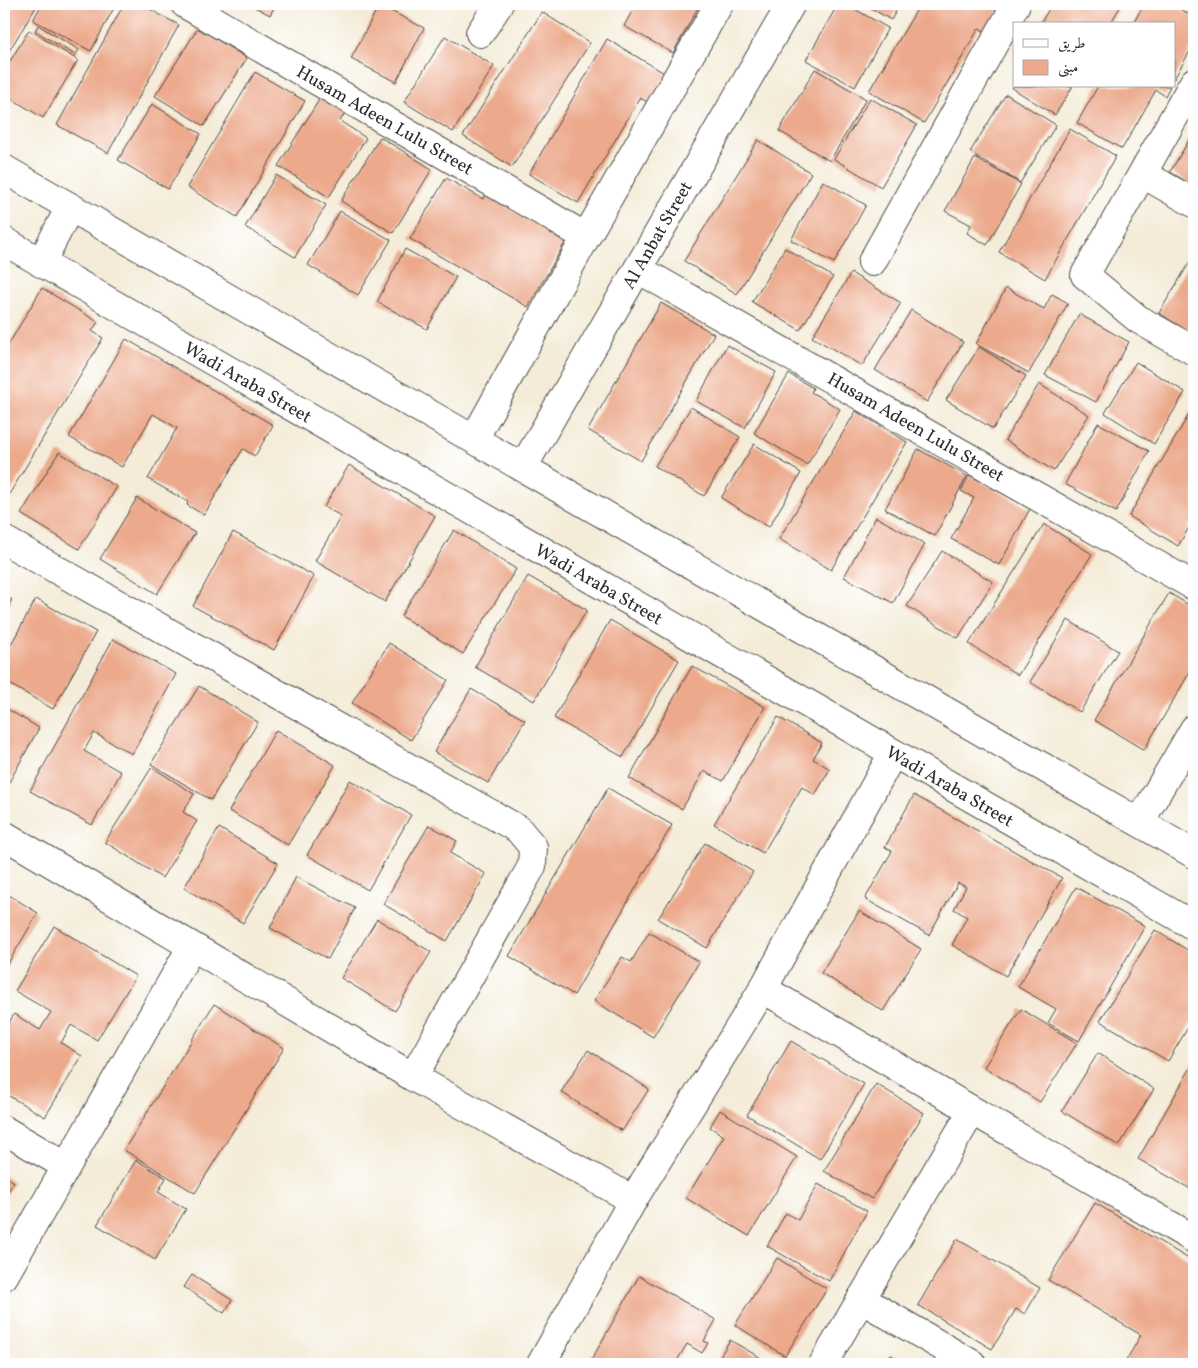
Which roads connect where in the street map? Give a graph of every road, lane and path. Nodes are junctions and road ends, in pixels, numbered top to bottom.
1 (185, 4) edge
2 (499, 4) edge
3 (719, 4) edge
4 (791, 4) edge
5 (1016, 4) edge
6 (480, 33) dead end
7 (1194, 82) edge
8 (4, 169) edge
9 (1143, 174) junction
10 (1194, 203) edge
11 (70, 207) junction
12 (586, 237) junction
13 (4, 241) edge
14 (872, 262) dead end
15 (41, 263) junction
16 (638, 269) junction
17 (1194, 351) edge
18 (474, 439) junction
19 (522, 467) junction
20 (4, 540) edge
21 (1194, 586) edge
22 (1194, 729) edge
23 (893, 753) junction
24 (1140, 822) junction
25 (4, 835) edge
26 (1194, 854) edge
27 (1194, 926) edge
28 (191, 948) junction
29 (763, 989) junction
30 (413, 1076) junction
31 (972, 1111) junction
32 (4, 1130) edge
33 (66, 1166) junction
34 (633, 1200) junction
35 (1194, 1239) edge
36 (4, 1276) edge
37 (861, 1299) junction
38 (541, 1364) edge
39 (823, 1364) edge
40 (972, 1364) edge

1 - 12 street, Husam Adeen Lulu Street
2 - 6 street
3 - 12 street
4 - 16 street, Al Anbat Street
5 - 14 street
7 - 9 street
8 - 11 street
9 - 10 street
9 - 17 street
11 - 15 street
11 - 18 street
12 - 18 street
13 - 15 street, Wadi Araba Street
15 - 23 street, Wadi Araba Street
16 - 19 street, Al Anbat Street
16 - 21 street, Husam Adeen Lulu Street
18 - 19 street
19 - 24 street
20 - 30 street
22 - 24 street
23 - 27 street, Wadi Araba Street
23 - 29 street
24 - 26 street
25 - 28 street
28 - 30 street
28 - 33 street
29 - 31 street
29 - 34 street
30 - 34 street
31 - 35 street
31 - 37 street
32 - 33 street
33 - 36 street
34 - 38 street
37 - 39 street
37 - 40 street

